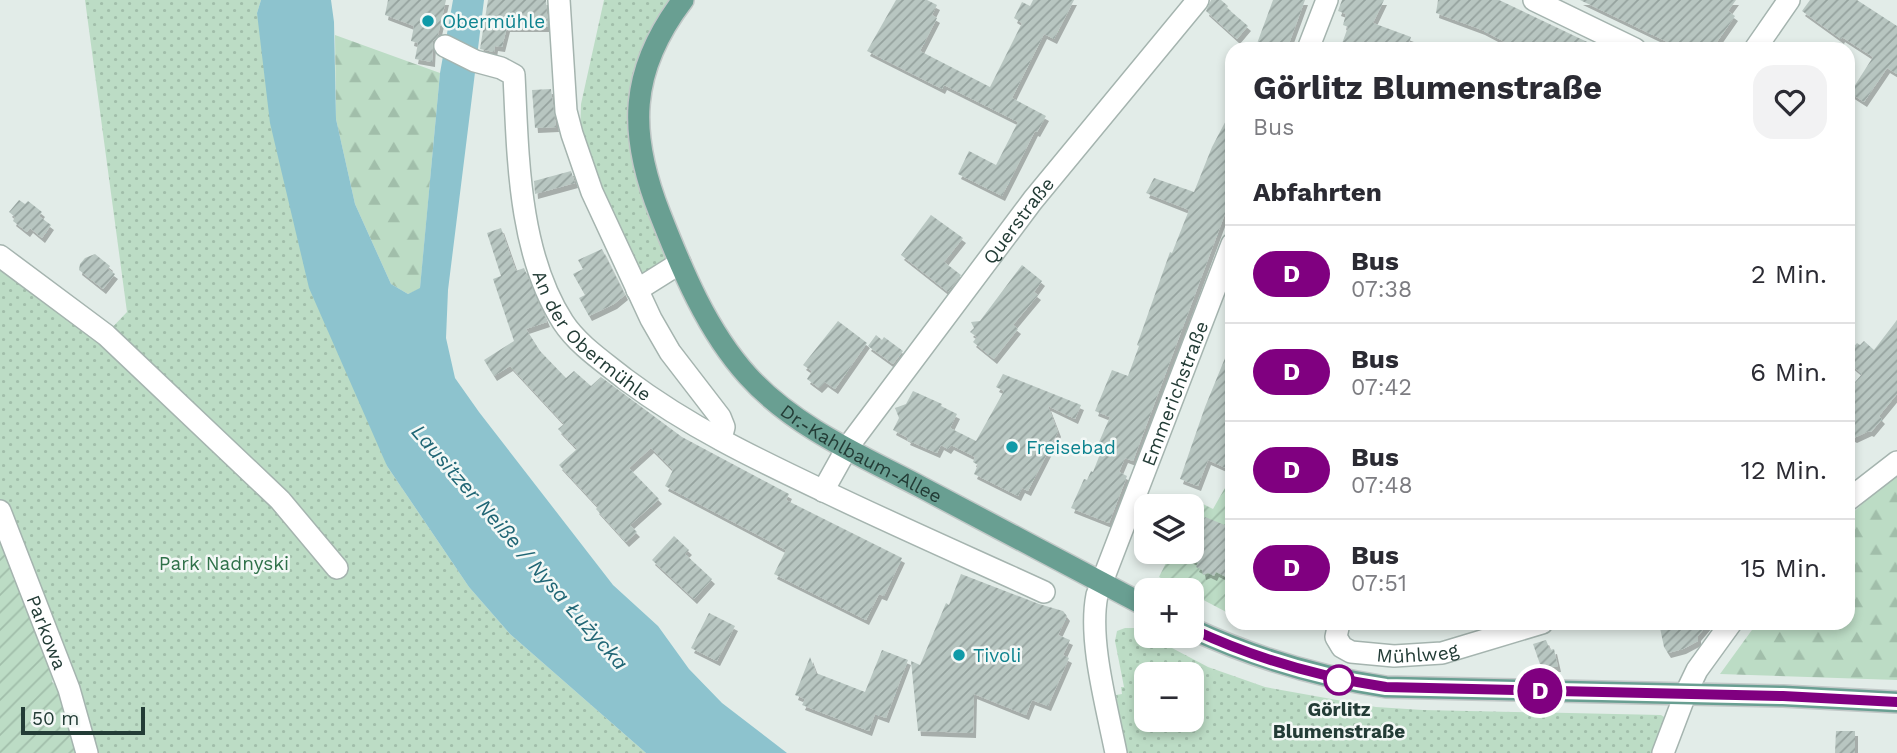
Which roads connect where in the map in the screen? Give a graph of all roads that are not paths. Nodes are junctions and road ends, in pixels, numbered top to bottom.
1 (559, 0) edge
2 (683, 0) edge
3 (1198, 0) edge
4 (1326, 0) edge
5 (1534, 0) edge
6 (1789, 0) edge
7 (1310, 42) edge
8 (1621, 42) edge
9 (1760, 42) edge
10 (444, 46) dead end
11 (0, 256) edge
12 (1225, 262) edge
13 (680, 263) junction
14 (637, 290) junction
15 (721, 439) junction
16 (847, 448) junction
17 (1897, 462) edge
18 (823, 491) junction
19 (1855, 495) edge
20 (0, 511) edge
21 (337, 568) dead end
22 (1101, 582) junction
23 (1044, 592) dead end
24 (1134, 600) edge
25 (1519, 630) edge
26 (1726, 630) edge
27 (1338, 632) edge
28 (1204, 634) edge
29 (1685, 695) junction
30 (1897, 702) edge
31 (87, 753) edge
32 (1116, 753) edge
33 (1663, 753) edge

1 - 14 street
2 - 13 main road, Dr.-Kahlbaum-Allee
3 - 16 street, Querstraße
4 - 7 street
5 - 8 street
6 - 9 street
10 - 15 street, An der Obermühle
11 - 21 street
12 - 22 street, Emmerichstraße
13 - 14 street
13 - 16 main road, Dr.-Kahlbaum-Allee
14 - 15 street
15 - 18 street, An der Obermühle
16 - 18 street
16 - 22 main road, Dr.-Kahlbaum-Allee
17 - 19 street
18 - 23 street, An der Obermühle
20 - 31 street, Parkowa
22 - 24 main road, Dr.-Kahlbaum-Allee
22 - 32 street, Emmerichstraße
25 - 27 street, Mühlweg
26 - 29 street
28 - 29 main road
29 - 30 main road
29 - 33 street

